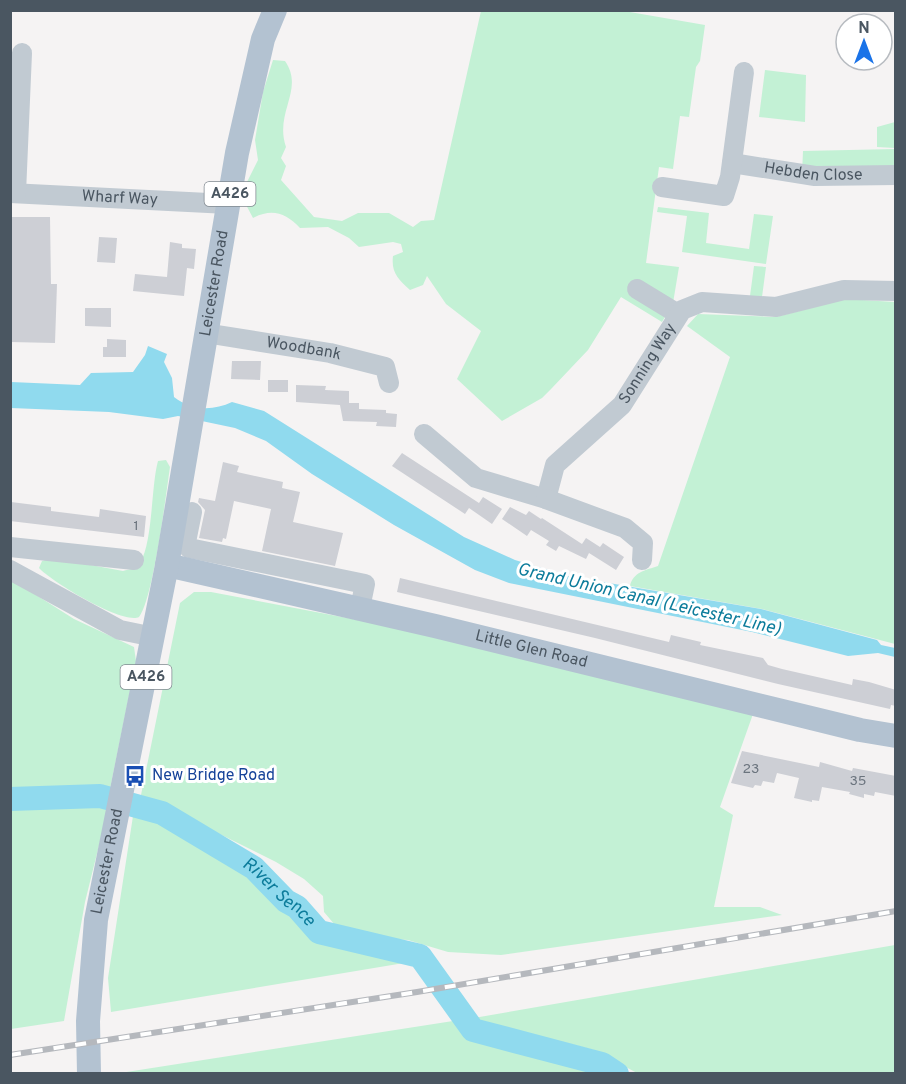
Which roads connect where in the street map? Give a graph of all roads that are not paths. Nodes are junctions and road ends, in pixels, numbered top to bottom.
1 (275, 10) edge
2 (22, 53) dead end
3 (744, 72) dead end
4 (732, 162) junction
5 (896, 175) edge
6 (662, 187) dead end
7 (13, 193) edge
8 (228, 204) junction
9 (637, 289) dead end
10 (896, 291) edge
11 (678, 314) junction
12 (205, 333) junction
13 (390, 383) dead end
14 (424, 434) dead end
15 (546, 499) junction
16 (192, 512) dead end
17 (10, 547) edge
18 (33, 550) junction
19 (134, 560) dead end
20 (642, 560) dead end
21 (167, 565) junction
22 (14, 571) edge
23 (253, 572) junction
24 (154, 637) junction
25 (896, 736) edge
26 (89, 1074) edge

1 - 8 main road, Leicester Road / A426
2 - 7 street
3 - 4 street
4 - 5 street, Hebden Close
4 - 6 street
7 - 8 street, Wharf Way
8 - 12 main road, Leicester Road / A426
9 - 11 street
10 - 11 street, Sonning Way
11 - 15 street, Sonning Way
12 - 13 street, Woodbank
12 - 21 main road, Leicester Road / A426
14 - 15 street
15 - 20 street
16 - 23 street
17 - 18 street
18 - 19 street
18 - 22 street
21 - 23 main road, Little Glen Road
21 - 24 main road, Leicester Road / A426
22 - 24 street
23 - 25 main road, Little Glen Road
24 - 26 main road, Leicester Road / A426

